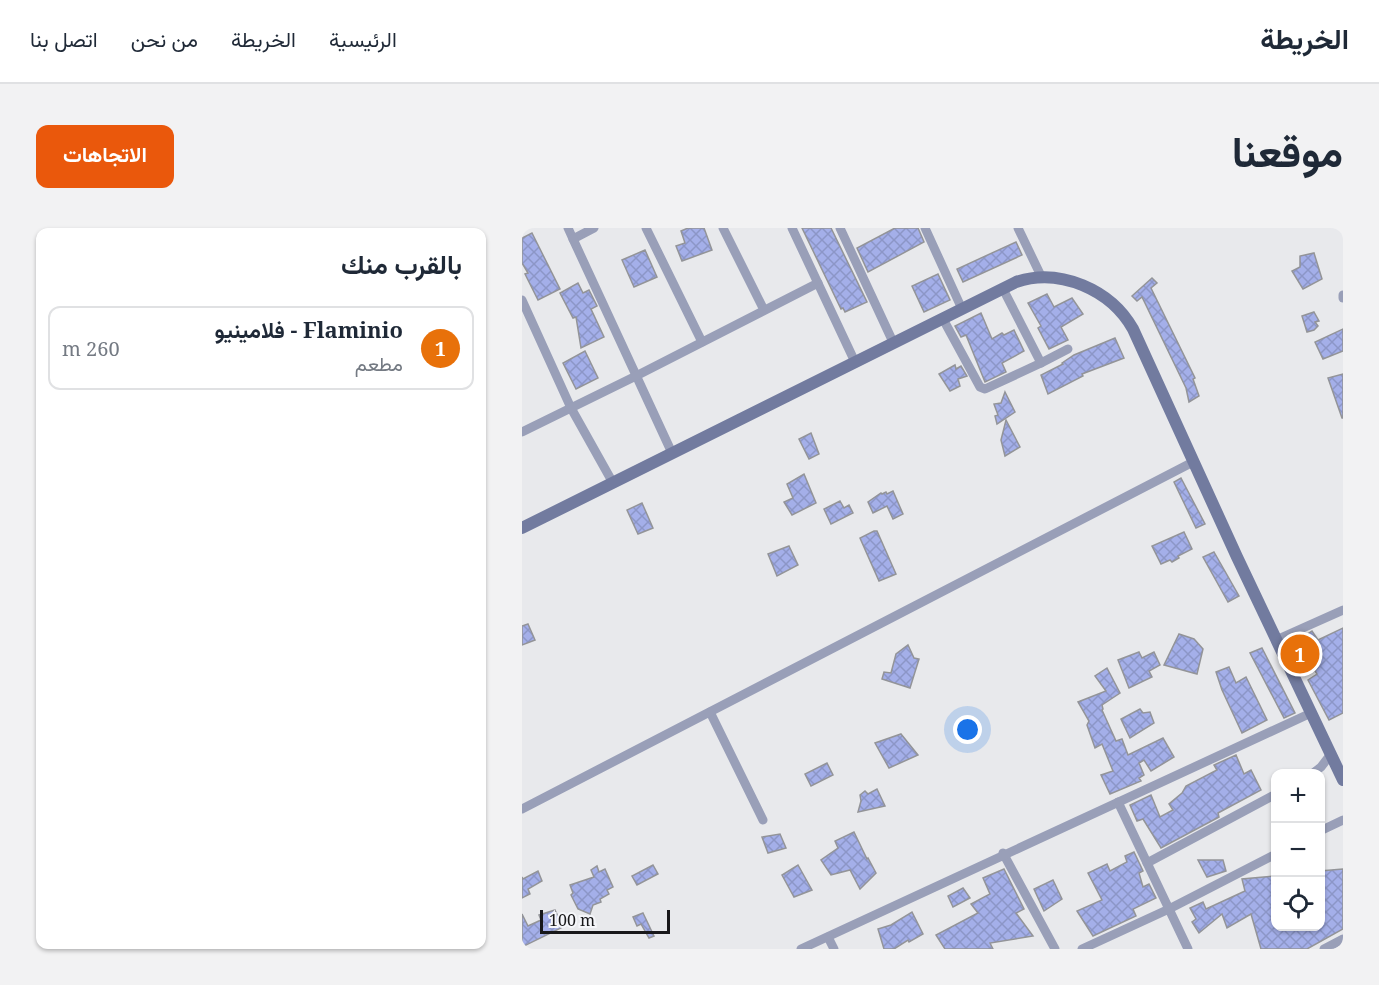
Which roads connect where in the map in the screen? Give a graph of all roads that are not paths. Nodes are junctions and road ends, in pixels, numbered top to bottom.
1 (568, 228) edge
2 (594, 228) edge
3 (646, 228) edge
4 (723, 228) edge
5 (792, 228) edge
6 (840, 228) edge
7 (925, 228) edge
8 (1018, 228) edge
9 (573, 239) junction
10 (1042, 278) junction
11 (818, 283) junction
12 (1003, 289) junction
13 (522, 300) edge
14 (962, 309) junction
15 (764, 310) junction
16 (943, 319) junction
17 (702, 342) junction
18 (893, 342) junction
19 (1068, 349) dead end
20 (855, 362) junction
21 (1041, 363) junction
22 (636, 376) junction
23 (571, 408) junction
24 (522, 432) edge
25 (672, 453) junction
26 (1193, 462) junction
27 (613, 483) junction
28 (522, 528) edge
29 (1343, 610) edge
30 (1276, 640) junction
31 (710, 712) junction
32 (1311, 712) junction
33 (1336, 760) edge
34 (1318, 769) edge
35 (1343, 780) edge
36 (1271, 796) edge
37 (1118, 802) junction
38 (522, 809) edge
39 (763, 820) dead end
40 (1343, 820) edge
41 (1325, 829) edge
42 (1003, 853) junction
43 (1271, 856) edge
44 (1147, 863) junction
45 (1169, 909) junction
46 (828, 937) junction
47 (1343, 939) edge
48 (801, 949) edge
49 (834, 949) edge
50 (1055, 949) edge
51 (1082, 949) edge
52 (1188, 949) edge
53 (1324, 949) edge

1 - 9 street
2 - 9 street
3 - 17 street
4 - 15 street
5 - 11 street
6 - 18 street
7 - 14 street
8 - 10 street
9 - 22 street
10 - 12 street
10 - 26 street
11 - 15 street
11 - 20 street
12 - 14 street
12 - 21 street
13 - 23 street
14 - 16 street
15 - 17 street
16 - 18 street
16 - 21 street
17 - 22 street
18 - 20 street
19 - 21 street
20 - 25 street
22 - 23 street
22 - 25 street
23 - 24 street
23 - 27 street
25 - 27 street
26 - 30 street
26 - 31 street
27 - 28 street
29 - 30 street
30 - 32 street
31 - 38 street
31 - 39 street
32 - 33 street
32 - 37 street
33 - 34 street
33 - 35 street
36 - 44 street
37 - 42 street
37 - 44 street
40 - 41 street
42 - 46 street
42 - 50 street
43 - 45 street
44 - 45 street
45 - 51 street
45 - 52 street
46 - 48 street
46 - 49 street
47 - 53 street

